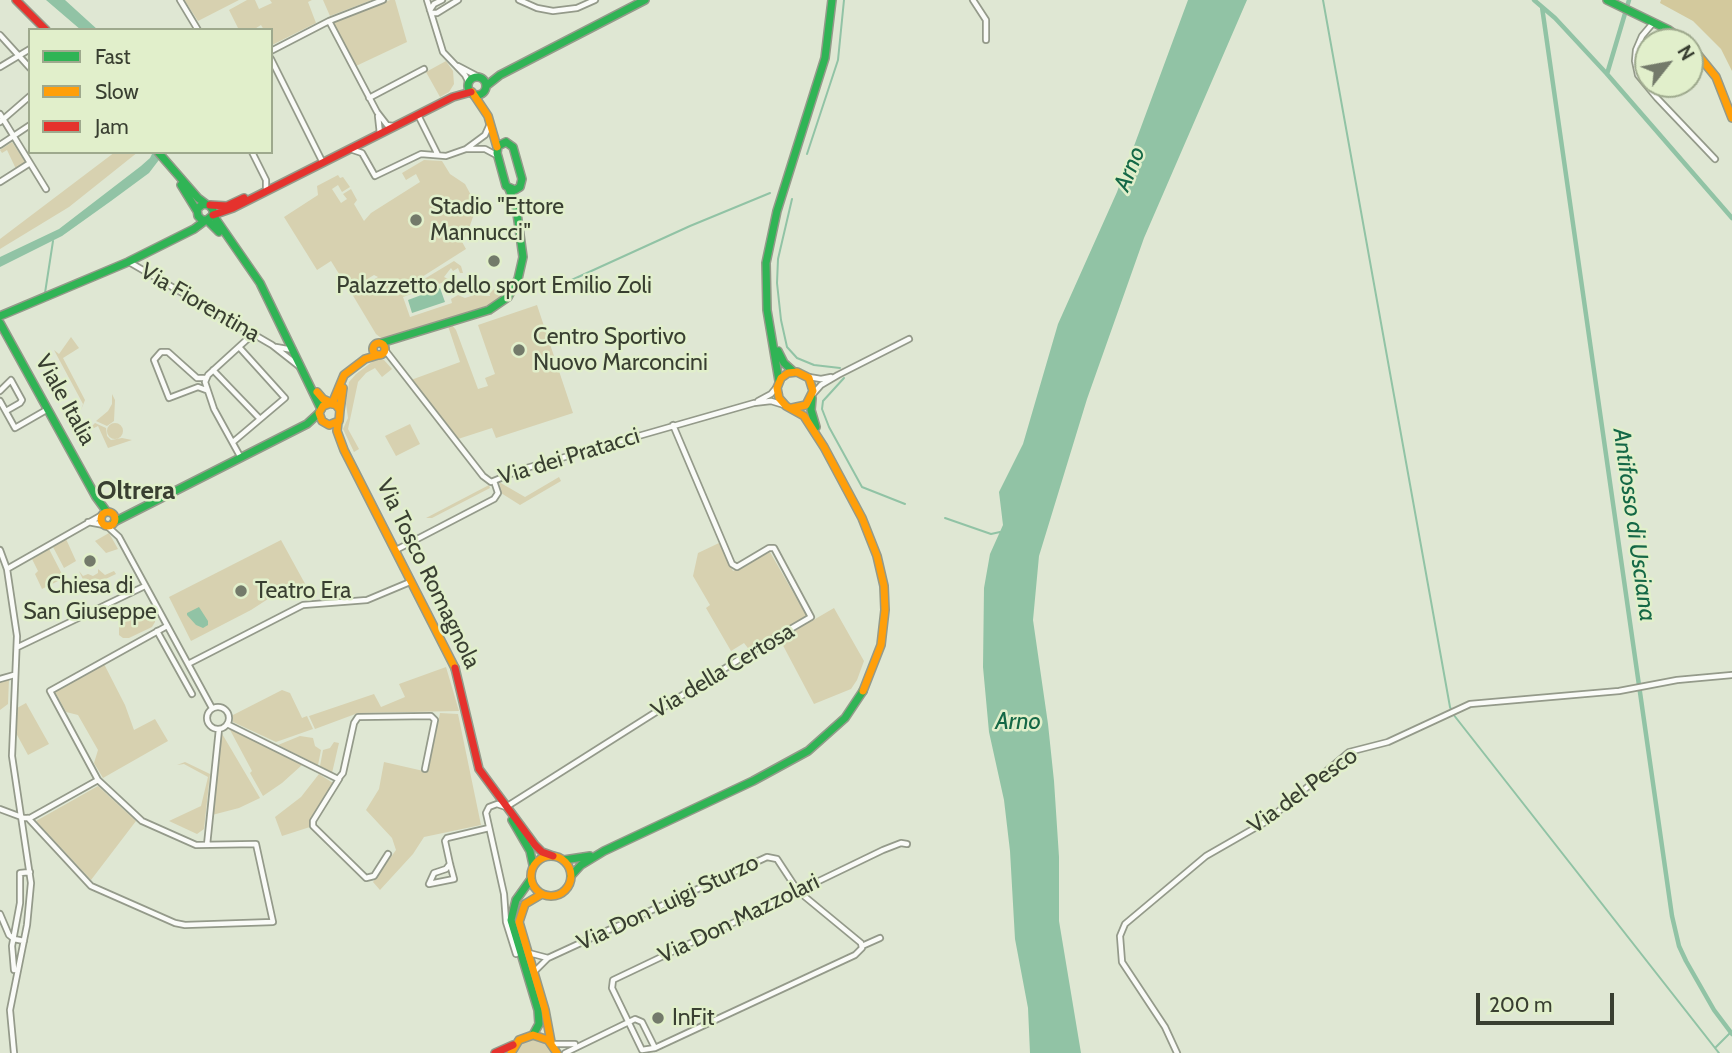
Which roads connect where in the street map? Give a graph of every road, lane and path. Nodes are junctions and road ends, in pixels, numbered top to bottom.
1 (16, 0) edge
2 (180, 0) edge
3 (383, 0) edge
4 (430, 0) edge
5 (442, 0) edge
6 (458, 0) edge
7 (519, 0) edge
8 (595, 0) edge
9 (645, 0) edge
10 (973, 0) edge
11 (1606, 0) edge
12 (831, 3) edge
13 (431, 11) junction
14 (441, 11) junction
15 (329, 21) junction
16 (1650, 21) junction
17 (435, 25) junction
18 (44, 28) edge
19 (197, 28) edge
20 (1662, 28) edge
21 (0, 35) edge
22 (986, 40) dead end
23 (28, 50) edge
24 (273, 50) edge
25 (19, 56) junction
26 (1704, 60) edge
27 (273, 63) edge
28 (456, 65) junction
29 (0, 66) edge
30 (28, 66) edge
31 (424, 69) dead end
32 (500, 75) junction
33 (481, 78) junction
34 (470, 88) junction
35 (486, 88) junction
36 (28, 98) edge
37 (369, 98) junction
38 (377, 112) junction
39 (0, 114) edge
40 (418, 115) junction
41 (1732, 118) edge
42 (2, 121) edge
43 (490, 122) junction
44 (397, 125) junction
45 (28, 126) edge
46 (380, 134) junction
47 (13, 136) junction
48 (508, 143) junction
49 (0, 145) edge
50 (350, 149) junction
51 (466, 149) junction
52 (498, 153) junction
53 (160, 154) edge
54 (253, 154) edge
55 (439, 155) junction
56 (1715, 159) dead end
57 (30, 163) junction
58 (323, 163) junction
59 (171, 169) junction
60 (0, 182) edge
61 (282, 183) junction
62 (520, 187) junction
63 (266, 188) junction
64 (46, 189) dead end
65 (509, 190) junction
66 (208, 205) junction
67 (516, 206) junction
68 (197, 213) junction
69 (210, 218) junction
70 (183, 233) junction
71 (128, 262) junction
72 (0, 316) edge
73 (0, 323) edge
74 (253, 334) junction
75 (286, 336) junction
76 (909, 339) dead end
77 (773, 340) junction
78 (272, 345) junction
79 (239, 347) junction
80 (279, 348) junction
81 (381, 350) junction
82 (294, 353) junction
83 (283, 354) junction
84 (213, 370) junction
85 (347, 372) junction
86 (794, 372) junction
87 (306, 375) junction
88 (838, 375) junction
89 (806, 376) junction
90 (199, 378) junction
91 (206, 378) junction
92 (778, 383) junction
93 (198, 387) junction
94 (1, 391) edge
95 (208, 391) junction
96 (812, 396) junction
97 (1, 401) edge
98 (754, 402) junction
99 (331, 403) junction
100 (789, 407) junction
101 (48, 409) junction
102 (340, 410) junction
103 (320, 411) junction
104 (6, 412) junction
105 (260, 419) junction
106 (338, 422) junction
107 (323, 423) junction
108 (307, 424) junction
109 (674, 425) junction
110 (233, 442) junction
111 (824, 447) junction
112 (344, 450) junction
113 (241, 458) junction
114 (494, 481) junction
115 (108, 519) junction
116 (87, 522) junction
117 (0, 550) edge
118 (396, 550) junction
119 (3, 563) edge
120 (7, 569) junction
121 (411, 582) junction
122 (145, 586) junction
123 (167, 626) junction
124 (157, 631) junction
125 (17, 648) junction
126 (188, 664) junction
127 (14, 675) junction
128 (1732, 675) edge
129 (0, 679) edge
130 (192, 694) dead end
131 (212, 708) junction
132 (227, 724) junction
133 (219, 729) junction
134 (425, 769) dead end
135 (340, 777) junction
136 (98, 780) junction
137 (506, 807) junction
138 (0, 809) edge
139 (21, 817) junction
140 (28, 818) junction
141 (489, 828) junction
142 (907, 844) dead end
143 (207, 845) junction
144 (604, 851) junction
145 (388, 854) dead end
146 (553, 856) junction
147 (564, 860) junction
148 (450, 864) junction
149 (533, 867) junction
150 (30, 872) junction
151 (571, 876) junction
152 (531, 879) junction
153 (799, 891) junction
154 (542, 894) junction
155 (0, 914) edge
156 (880, 938) dead end
157 (14, 939) junction
158 (24, 941) junction
159 (862, 946) junction
160 (527, 952) junction
161 (516, 954) dead end
162 (548, 958) junction
163 (14, 970) dead end
164 (534, 975) junction
165 (628, 1021) junction
166 (533, 1035) junction
167 (516, 1042) junction
168 (551, 1043) junction
169 (583, 1043) junction
170 (655, 1048) junction
171 (14, 1053) edge
172 (495, 1053) edge
173 (511, 1053) edge
174 (556, 1053) edge
175 (565, 1053) edge
176 (1177, 1053) edge

1 - 18 main road
2 - 19 street
3 - 15 street
4 - 5 street
4 - 13 street
5 - 13 street
6 - 14 street
7 - 8 street
9 - 32 main road
10 - 22 street
11 - 16 main road
12 - 77 main road
13 - 14 street
13 - 17 street
14 - 17 street
15 - 24 street
15 - 37 street
16 - 20 main road
16 - 56 street
17 - 28 street
21 - 25 street
23 - 25 street
25 - 29 street
25 - 30 street
26 - 41 main road
27 - 58 street
28 - 33 street
28 - 34 street
31 - 37 street
32 - 33 main road
32 - 35 main road
33 - 34 main road
33 - 35 main road
34 - 35 main road
34 - 40 main road
34 - 43 main road
35 - 43 main road
36 - 42 street
37 - 38 street
38 - 44 street
38 - 46 street
39 - 42 street
40 - 44 main road
40 - 55 street
42 - 47 street
43 - 48 main road
43 - 51 street
43 - 52 main road
44 - 46 main road
45 - 47 street
46 - 50 main road
47 - 49 street
47 - 57 street
48 - 52 main road
48 - 62 main road
50 - 55 street
50 - 58 main road
51 - 52 street
51 - 55 street
52 - 65 main road
53 - 59 main road
54 - 63 street
57 - 60 street
57 - 64 street
58 - 61 main road
59 - 66 main road
59 - 68 main road
61 - 63 main road
61 - 69 main road
62 - 65 main road
62 - 67 main road
63 - 66 main road
65 - 67 main road
66 - 68 main road
66 - 69 main road
67 - 81 main road
68 - 69 main road
68 - 70 main road
69 - 70 main road
69 - 75 main road
70 - 71 main road
71 - 72 main road
71 - 74 street, Via Fiorentina
73 - 101 main road, Viale Italia
74 - 78 street, Via Fiorentina
74 - 79 street
75 - 80 street, Via Fiorentina
75 - 82 main road
76 - 88 street
77 - 86 main road
77 - 92 main road
78 - 80 street, Via Fiorentina
78 - 83 street, Via Fiorentina
79 - 84 street
79 - 105 street
80 - 82 street, Via Fiorentina
81 - 85 main road
81 - 114 street, Via dei Pratacci
82 - 83 street, Via Fiorentina
82 - 87 main road
83 - 87 street, Via Fiorentina
84 - 91 street
84 - 105 street
85 - 99 main road
85 - 102 main road
86 - 89 main road
86 - 92 main road
87 - 99 main road
87 - 103 main road
88 - 89 street
88 - 96 street
89 - 96 main road
90 - 91 street
90 - 93 street
90 - 93 street
91 - 95 street
92 - 98 street, Via dei Pratacci
92 - 100 main road
93 - 95 street
94 - 97 street
94 - 104 street
95 - 110 street
96 - 100 main road
96 - 111 main road
97 - 104 street
98 - 100 street, Via dei Pratacci
98 - 109 street, Via dei Pratacci
99 - 102 main road
99 - 103 main road
100 - 111 main road
101 - 104 street
101 - 115 main road, Viale Italia
102 - 106 main road
103 - 107 main road
103 - 108 main road
105 - 110 street
106 - 107 main road
106 - 112 main road, Via Tosco Romagnola
107 - 108 main road
107 - 112 main road, Via Tosco Romagnola
108 - 113 main road
109 - 114 street, Via dei Pratacci
109 - 137 street, Via della Certosa
110 - 113 street
111 - 144 main road
112 - 118 main road, Via Tosco Romagnola
113 - 115 main road
114 - 118 street
115 - 116 street
115 - 116 street
115 - 122 street
116 - 120 street
117 - 119 street
118 - 121 main road, Via Tosco Romagnola
119 - 120 street
120 - 125 street
121 - 126 street
121 - 137 main road, Via Tosco Romagnola
122 - 123 street
122 - 125 street
123 - 124 street
123 - 126 street
124 - 130 street
124 - 136 street
125 - 127 street
126 - 131 street
127 - 129 street
127 - 139 street
128 - 176 street, Via del Pesco
131 - 132 street
131 - 133 street
132 - 133 street
132 - 135 street
133 - 143 street
134 - 135 street
135 - 145 street
136 - 140 street
136 - 143 street
137 - 141 street
137 - 146 main road, Via Tosco Romagnola
137 - 149 main road
138 - 139 street
139 - 140 street
139 - 150 street
140 - 143 street
141 - 148 street
141 - 161 street
142 - 153 street, Via Don Mazzolari
144 - 147 main road
144 - 151 main road
146 - 147 main road
146 - 149 main road
147 - 151 main road
148 - 148 street
149 - 152 main road
150 - 157 street
150 - 158 street
151 - 154 main road
152 - 154 main road
152 - 166 main road
153 - 159 street
153 - 162 street, Via Don Luigi Sturzo
153 - 165 street, Via Don Mazzolari
154 - 160 main road
155 - 157 street
156 - 159 street
157 - 158 street
157 - 163 street
158 - 171 street
159 - 170 street
160 - 162 street, Via Don Luigi Sturzo
160 - 164 main road
162 - 164 street, Via Don Luigi Sturzo
164 - 168 main road
165 - 169 street
165 - 170 street
165 - 170 street
166 - 167 main road
166 - 168 main road
167 - 172 main road
167 - 173 main road
168 - 169 street
168 - 174 main road
169 - 175 street

